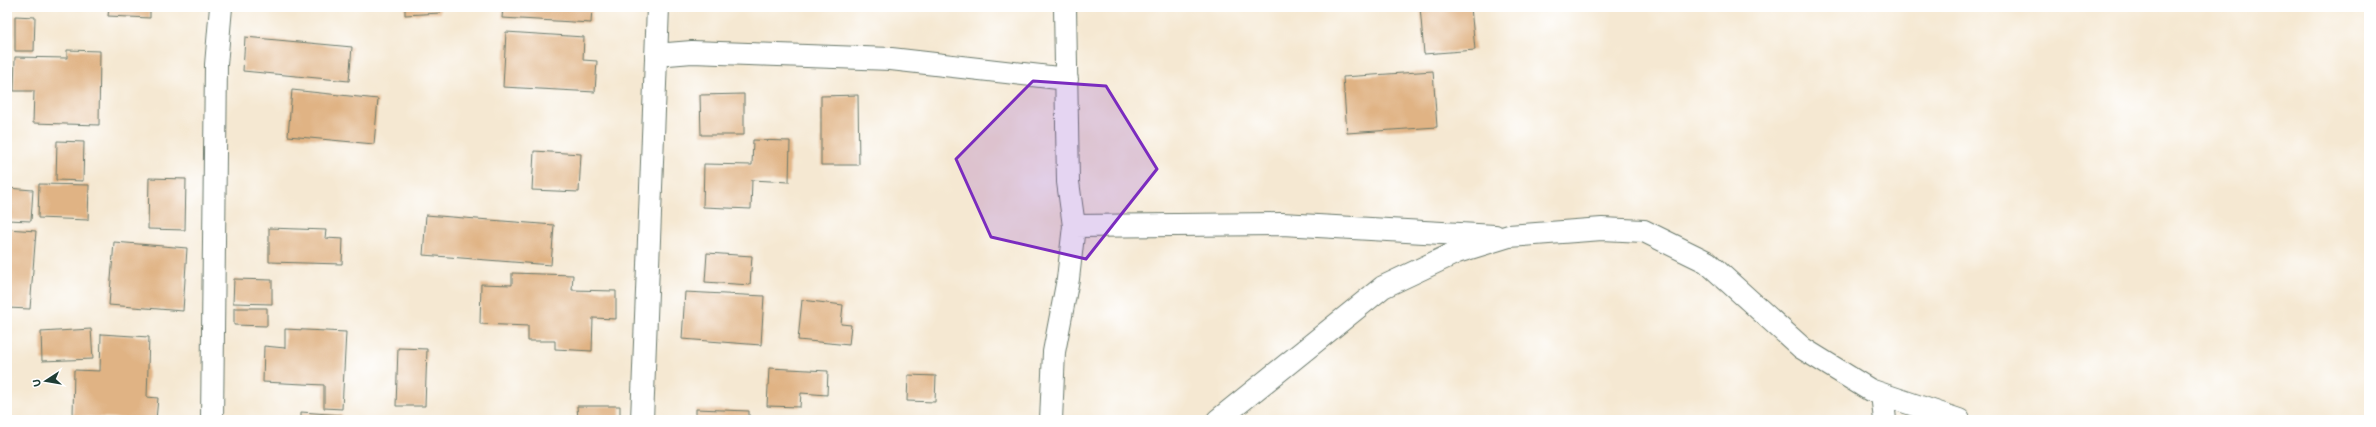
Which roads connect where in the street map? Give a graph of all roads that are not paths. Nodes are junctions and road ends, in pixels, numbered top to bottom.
1 (221, 7) edge
2 (658, 7) edge
3 (1065, 7) edge
4 (656, 54) junction
5 (1067, 79) junction
6 (1074, 226) junction
7 (1509, 236) junction
8 (1882, 394) junction
9 (212, 420) edge
10 (642, 420) edge
11 (1051, 420) edge
12 (1218, 420) edge
13 (1885, 420) edge
14 (1960, 420) edge

1 - 9 street
2 - 4 street
3 - 5 street
4 - 5 street
4 - 10 street
5 - 6 street
6 - 7 street
6 - 11 street
7 - 8 street
7 - 12 street
8 - 13 street
8 - 14 street

